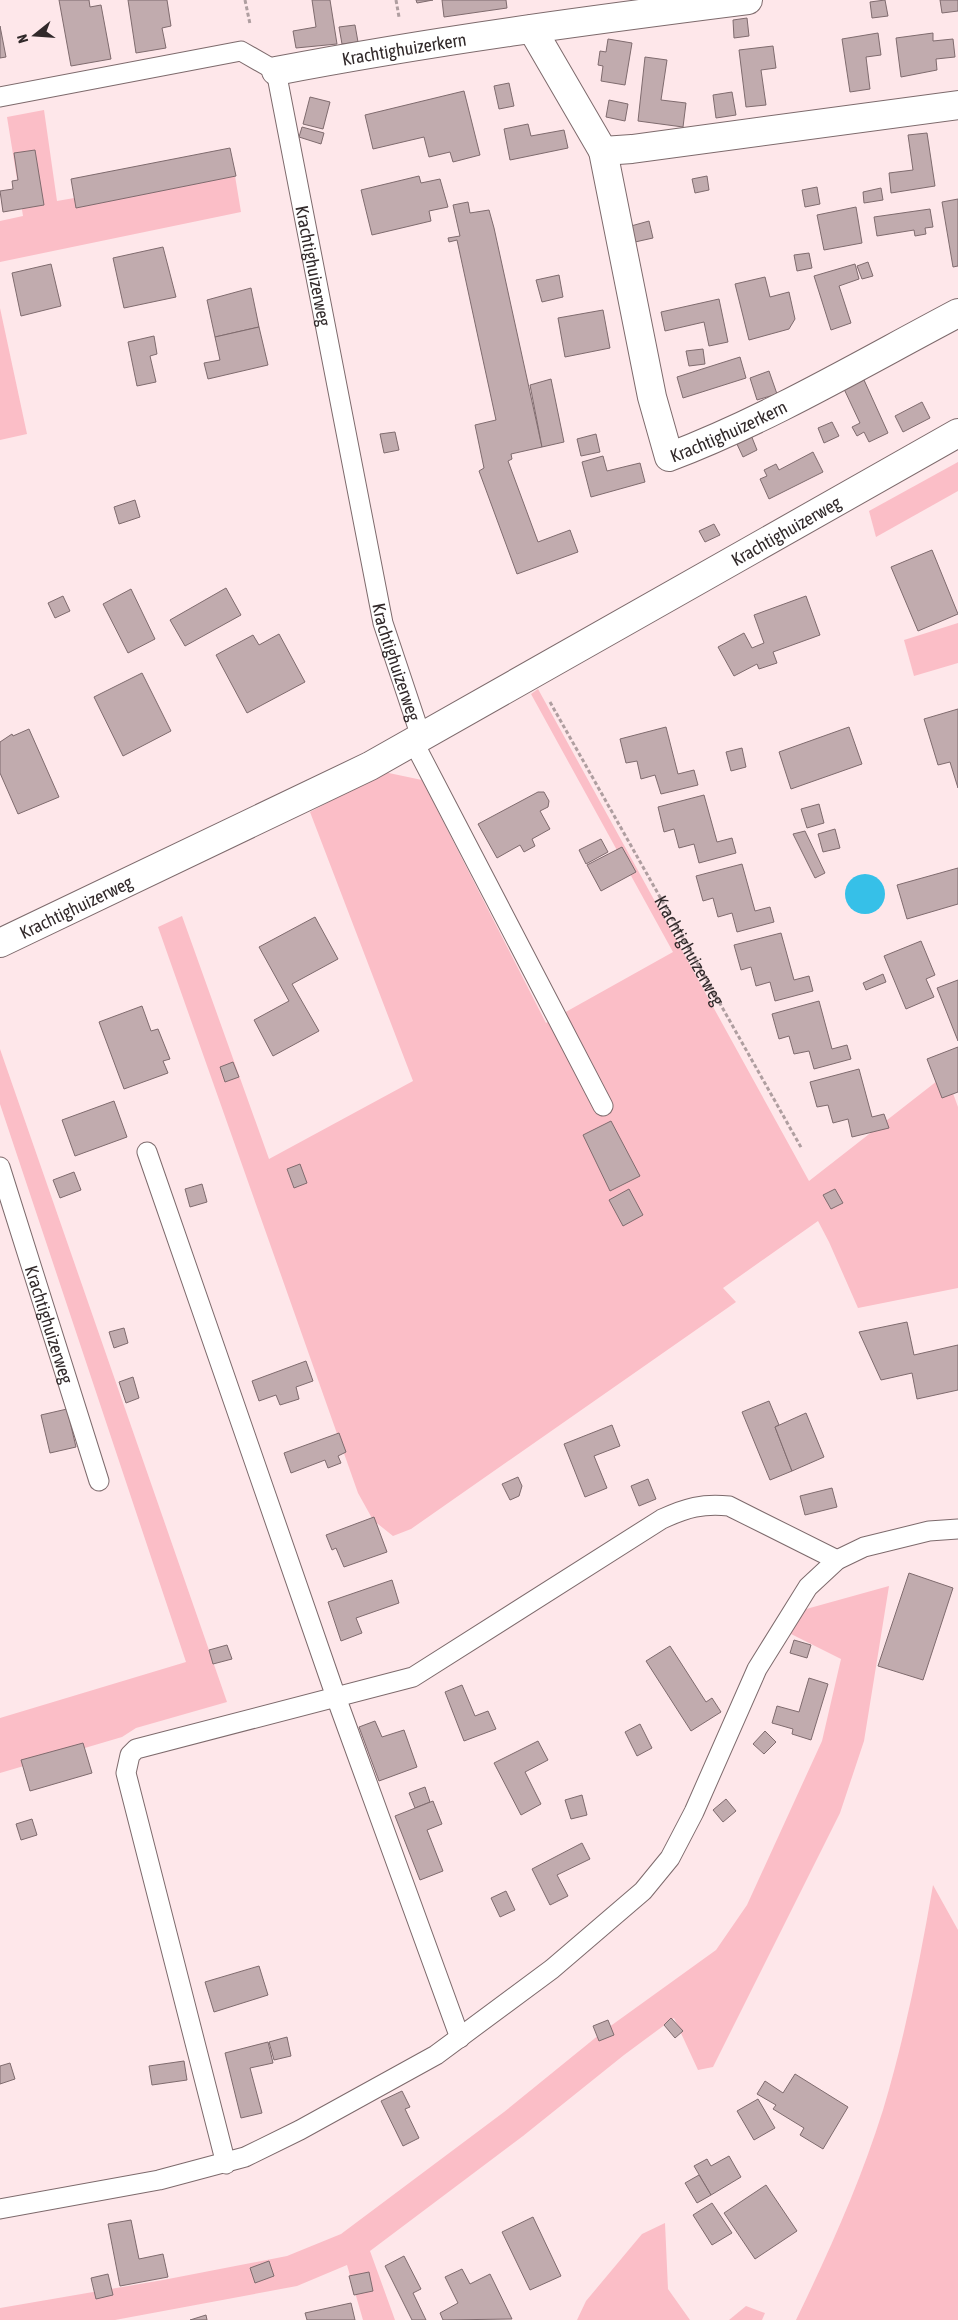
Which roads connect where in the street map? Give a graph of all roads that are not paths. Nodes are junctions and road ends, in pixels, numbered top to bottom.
1 (748, 0) edge
2 (532, 29) junction
3 (276, 71) junction
4 (0, 97) edge
5 (958, 105) edge
6 (603, 151) junction
7 (958, 313) edge
8 (958, 434) edge
9 (417, 739) junction
10 (0, 943) edge
11 (603, 1106) dead end
12 (147, 1152) dead end
13 (0, 1167) edge
14 (99, 1481) dead end
15 (958, 1529) edge
16 (837, 1560) junction
17 (336, 1697) junction
18 (460, 2038) junction
19 (226, 2164) junction
20 (0, 2209) edge

1 - 2 street, Krachtighuizerkern
2 - 3 street, Krachtighuizerkern
2 - 6 street, Krachtighuizerkern
3 - 4 lane
3 - 9 lane, Krachtighuizerweg
5 - 6 street
6 - 7 street, Krachtighuizerkern
8 - 9 street, Krachtighuizerweg
9 - 10 street, Krachtighuizerweg
9 - 11 lane
12 - 17 lane
13 - 14 lane, Krachtighuizerweg
15 - 16 lane
16 - 17 lane
16 - 18 lane
17 - 18 lane
17 - 19 lane
18 - 19 lane
19 - 20 lane

